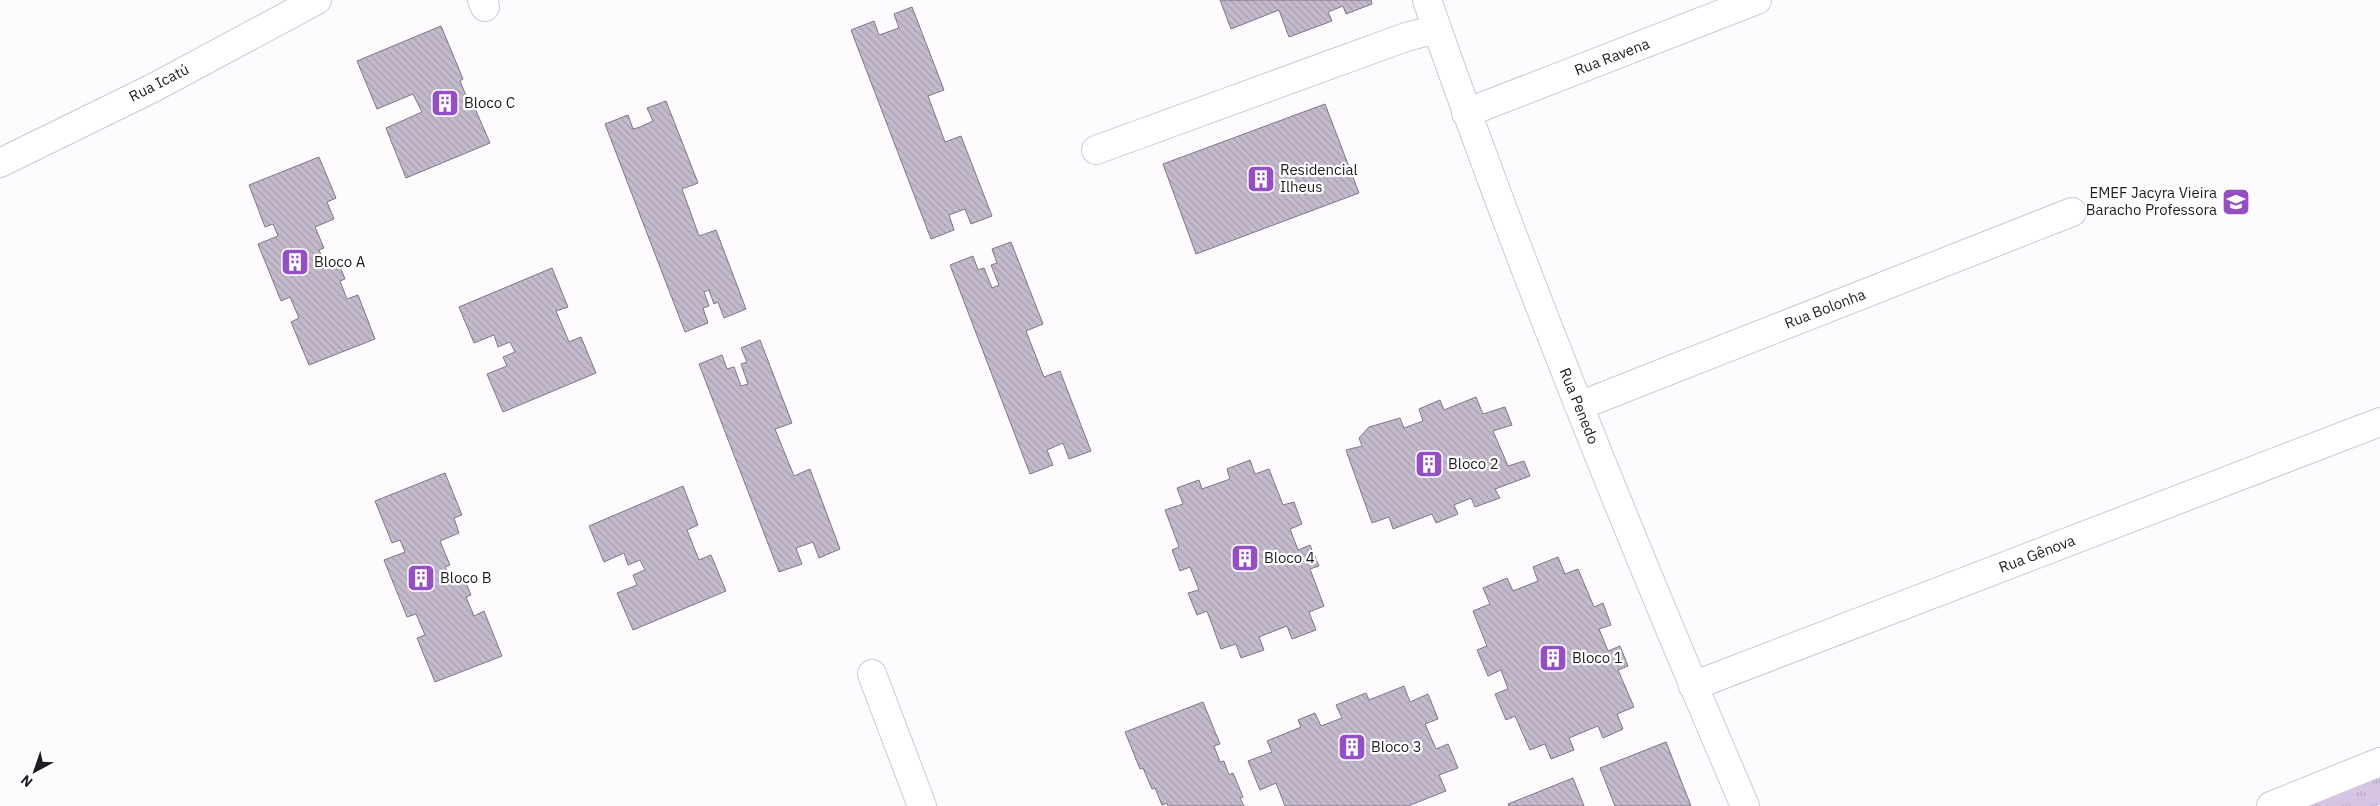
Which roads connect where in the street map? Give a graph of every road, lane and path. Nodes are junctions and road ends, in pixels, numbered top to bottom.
1 (317, 0) edge
2 (1427, 0) edge
3 (1757, 0) edge
4 (1437, 29) junction
5 (1466, 113) junction
6 (1096, 150) dead end
7 (0, 163) edge
8 (2072, 212) dead end
9 (1578, 406) junction
10 (2380, 422) edge
11 (872, 674) dead end
12 (1693, 686) junction
13 (2380, 762) edge
14 (922, 806) edge
15 (1745, 806) edge
16 (2271, 806) edge

1 - 7 street, Rua Icatú
2 - 4 street, Rua Penedo
3 - 5 street, Rua Ravena
4 - 5 street, Rua Penedo
4 - 6 street
5 - 9 street, Rua Penedo
8 - 9 street, Rua Bolonha
9 - 12 street, Rua Penedo
10 - 12 street, Rua Gênova
11 - 14 street
12 - 15 street, Rua Penedo
13 - 16 street

